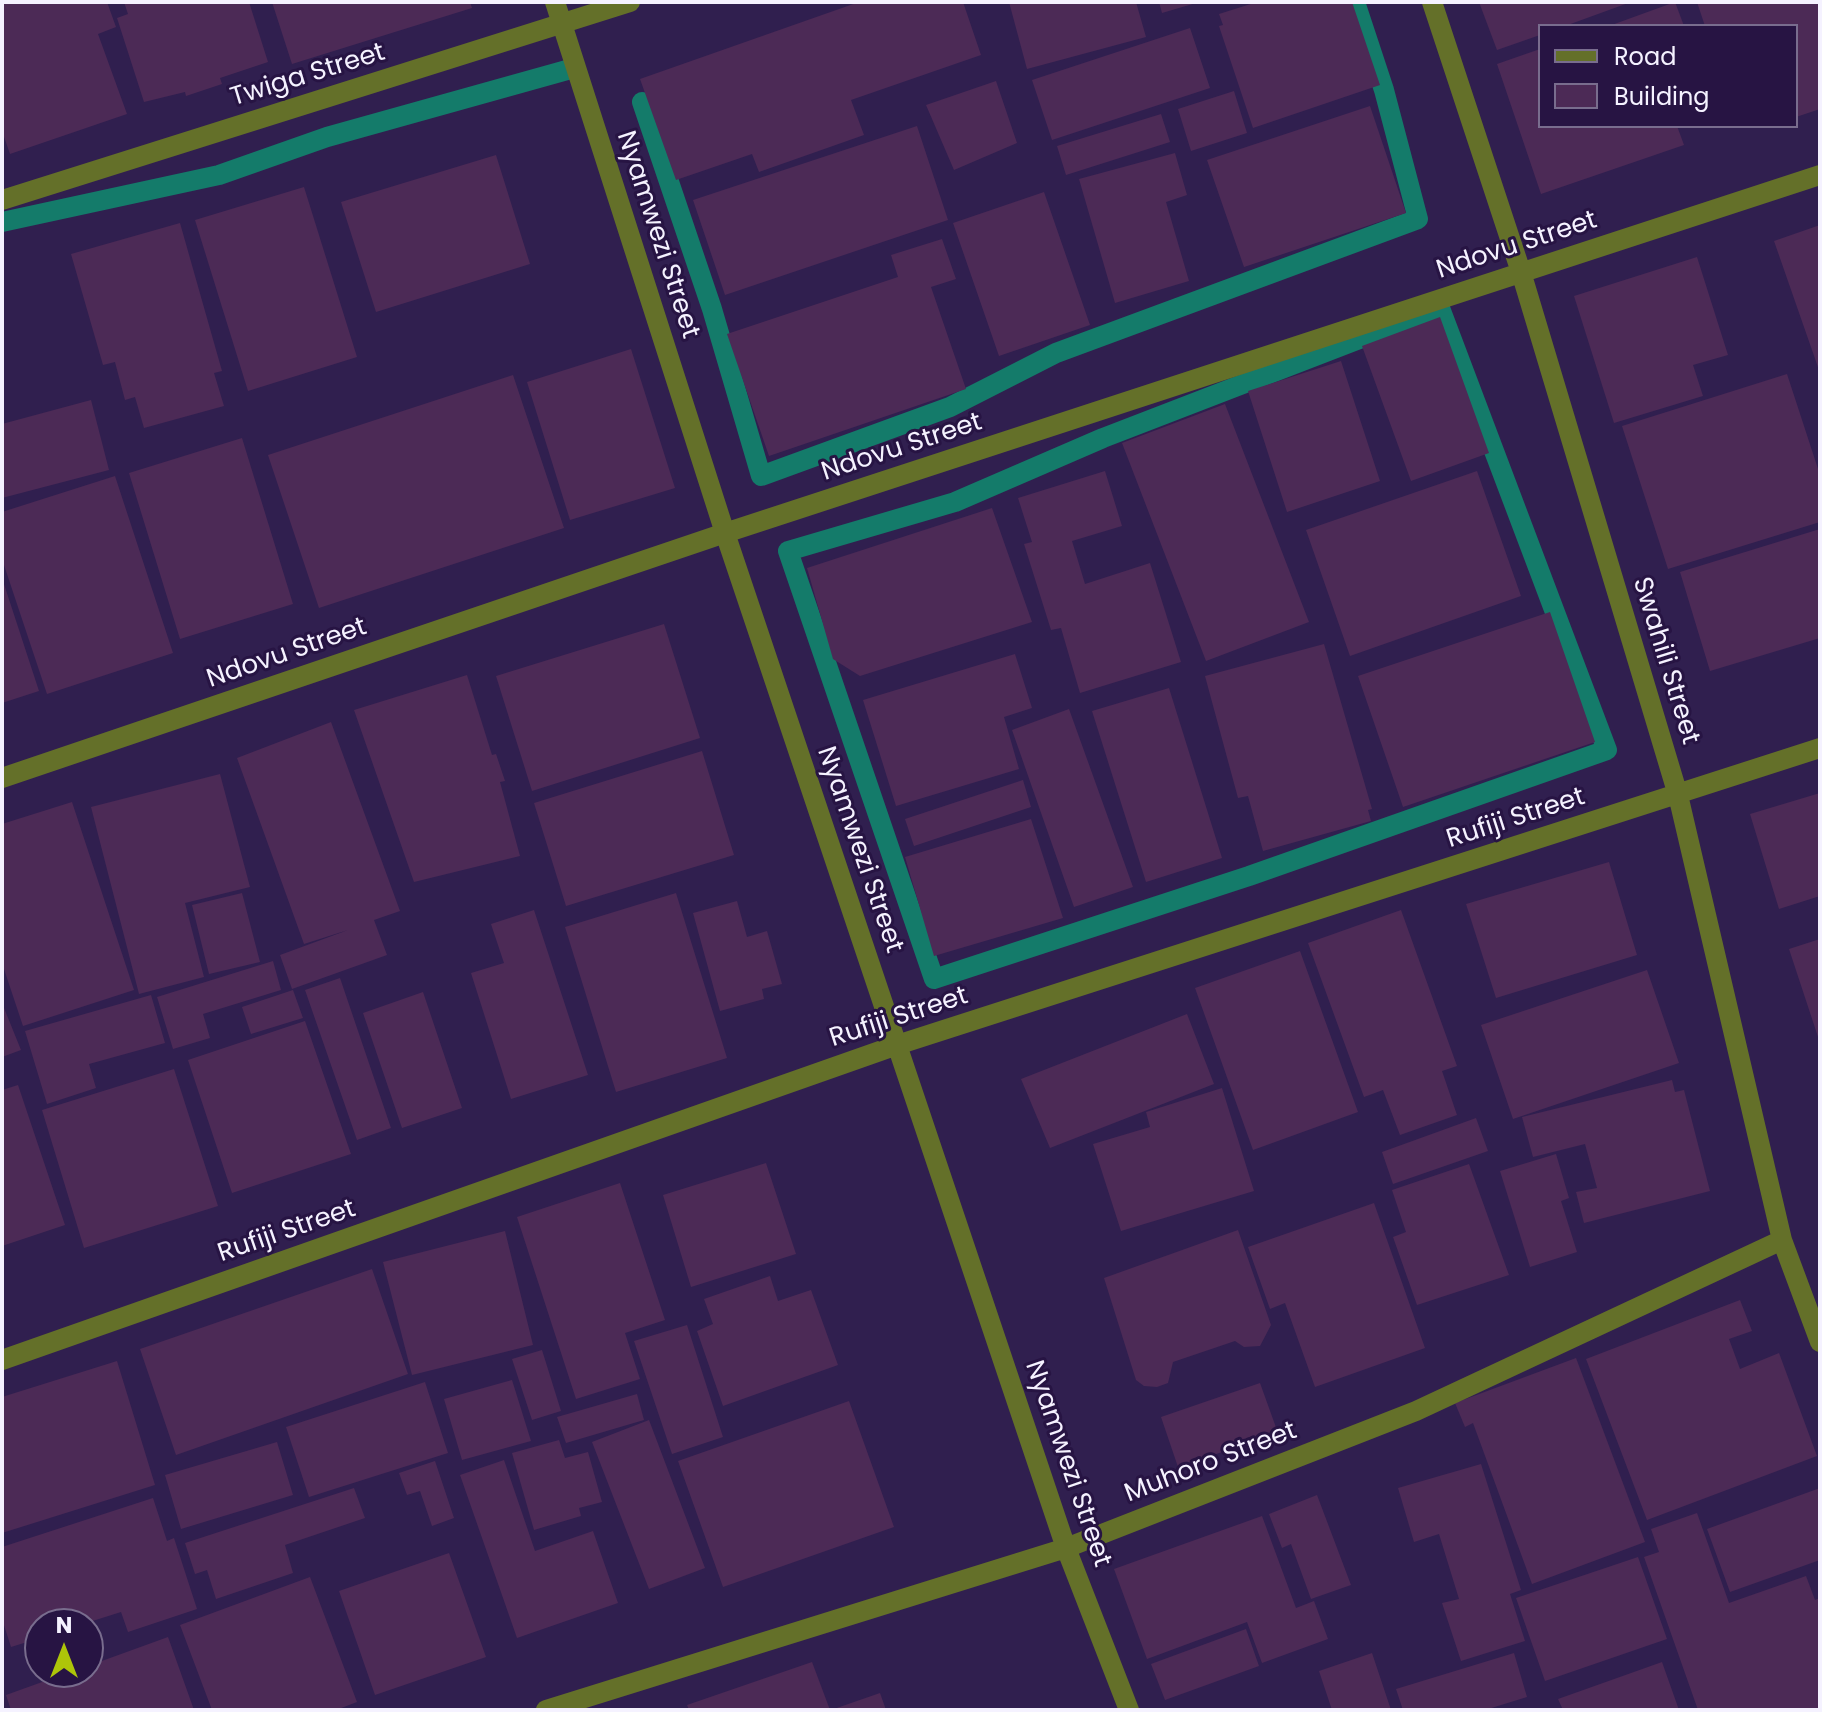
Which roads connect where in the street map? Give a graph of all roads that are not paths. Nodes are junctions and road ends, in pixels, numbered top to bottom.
1 (555, 2) edge
2 (630, 2) edge
3 (1432, 2) edge
4 (563, 24) junction
5 (1820, 175) edge
6 (2, 200) edge
7 (1521, 272) junction
8 (725, 533) junction
9 (1820, 748) edge
10 (2, 778) edge
11 (1678, 795) junction
12 (897, 1045) junction
13 (1782, 1240) junction
14 (1820, 1342) edge
15 (2, 1360) edge
16 (1066, 1548) junction
17 (546, 1710) edge
18 (1129, 1710) edge

1 - 4 street, Nyamwezi Street
2 - 4 street, Twiga Street
3 - 7 street, Swahili Street
4 - 6 street, Twiga Street
4 - 8 street, Nyamwezi Street
5 - 7 street, Ndovu Street
7 - 8 street, Ndovu Street
7 - 11 street, Swahili Street
8 - 10 street, Ndovu Street
8 - 12 street, Nyamwezi Street
9 - 11 street, Rufiji Street
11 - 12 street, Rufiji Street
11 - 13 street, Swahili Street
12 - 15 street, Rufiji Street
12 - 16 street, Nyamwezi Street
13 - 14 street, Swahili Street
13 - 16 street, Muhoro Street
16 - 17 street, Muhoro Street
16 - 18 street, Nyamwezi Street

